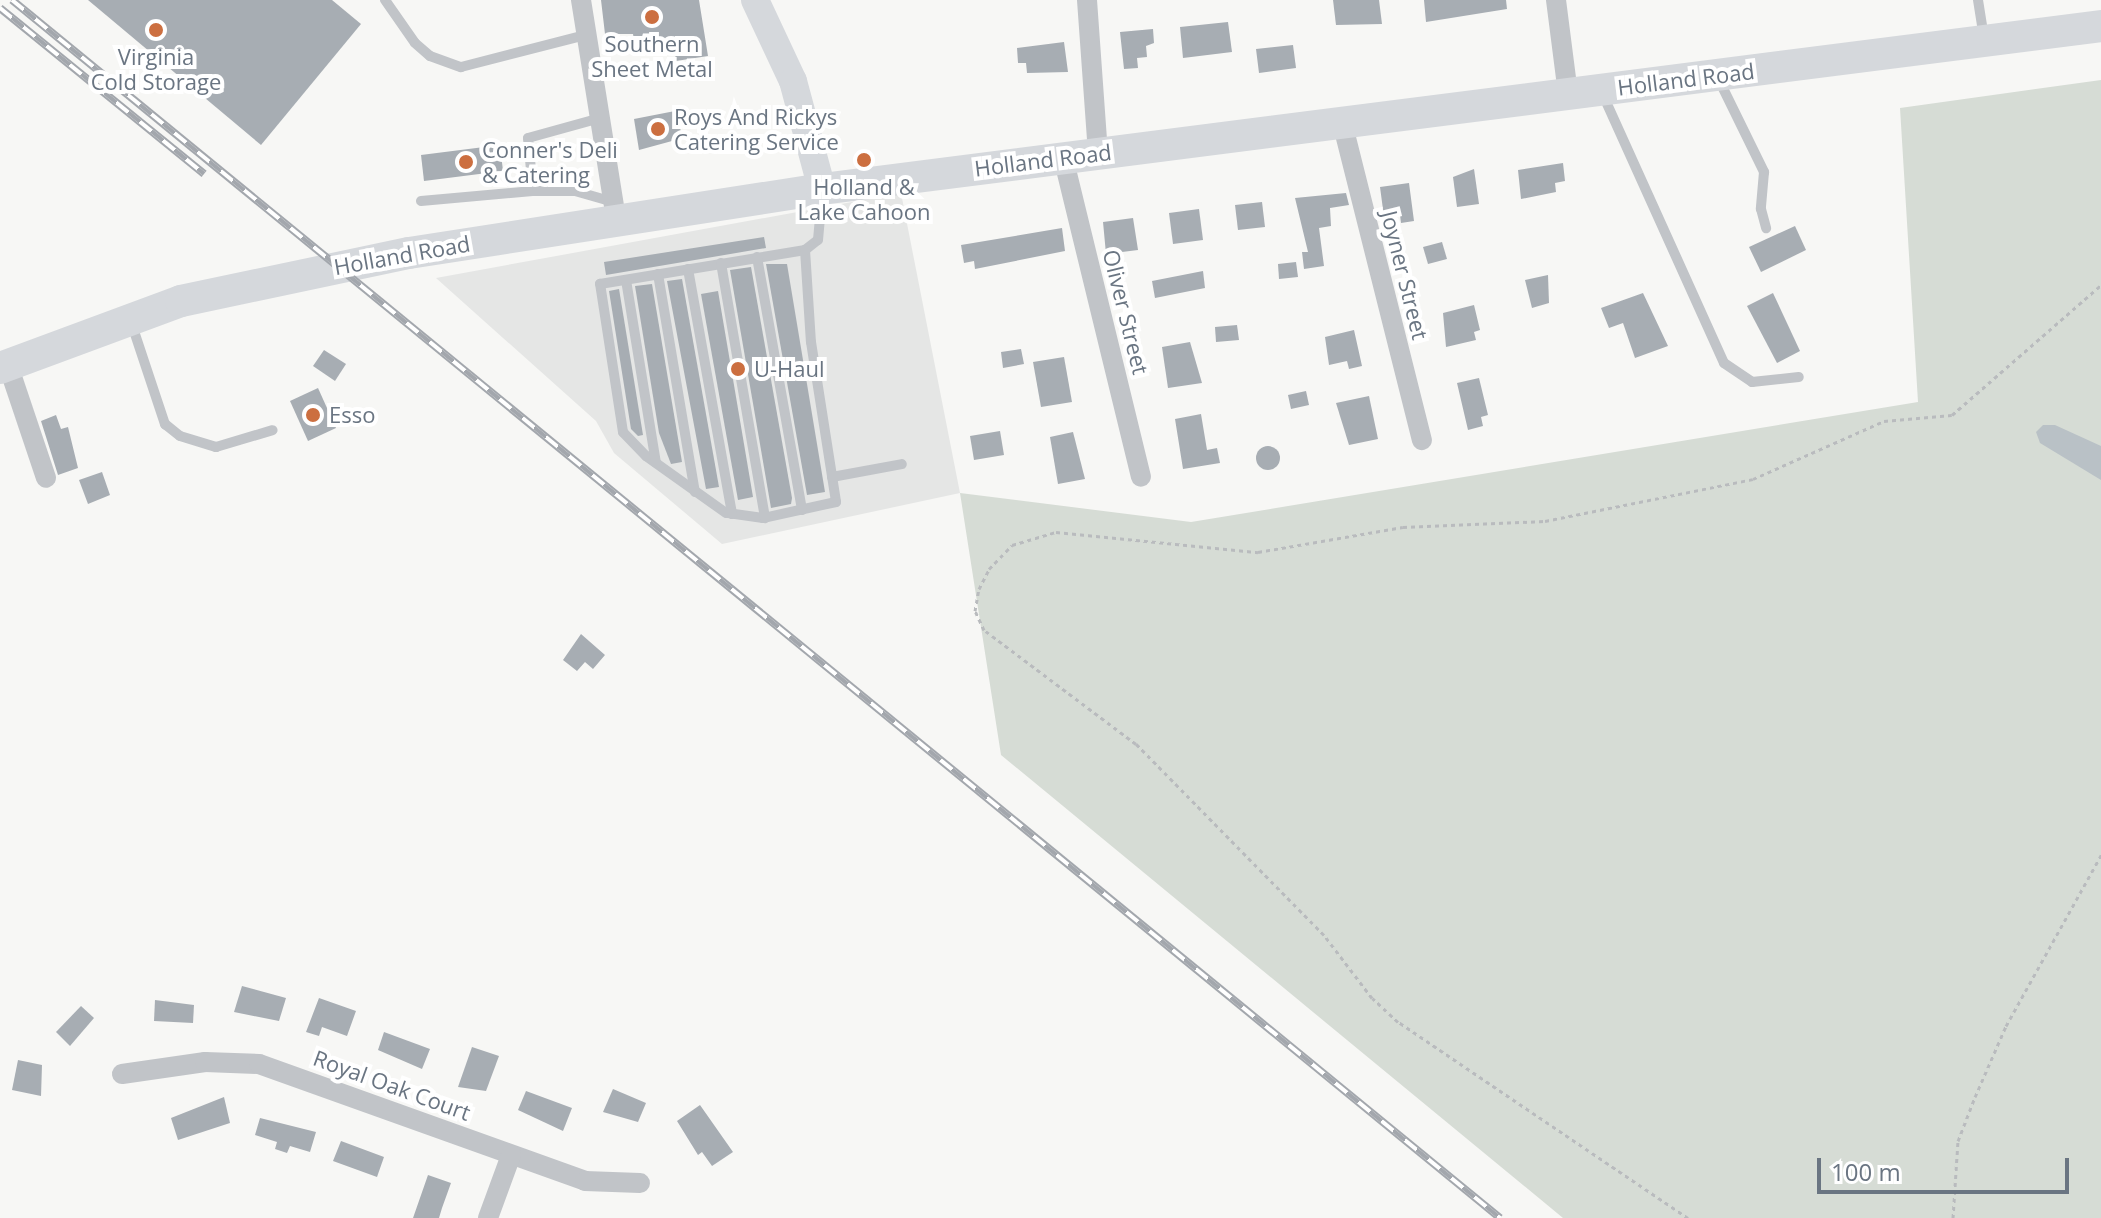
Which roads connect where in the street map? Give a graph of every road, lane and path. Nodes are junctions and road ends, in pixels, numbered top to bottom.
1 (385, 0) edge
2 (581, 0) edge
3 (755, 0) edge
4 (1087, 0) edge
5 (1556, 0) edge
6 (1978, 0) edge
7 (2101, 26) edge
8 (586, 35) junction
9 (1984, 41) junction
10 (1717, 75) junction
11 (1601, 90) junction
12 (1568, 94) junction
13 (600, 118) junction
14 (1342, 122) junction
15 (1098, 153) junction
16 (1063, 157) junction
17 (822, 189) junction
18 (533, 191) junction
19 (421, 201) dead end
20 (615, 211) junction
21 (1766, 228) dead end
22 (805, 250) junction
23 (757, 257) junction
24 (721, 263) junction
25 (688, 269) junction
26 (658, 274) junction
27 (626, 280) junction
28 (2101, 285) edge
29 (130, 320) junction
30 (3, 360) edge
31 (1799, 377) dead end
32 (273, 430) dead end
33 (1422, 440) dead end
34 (656, 463) junction
35 (902, 464) dead end
36 (832, 477) junction
37 (1141, 477) dead end
38 (46, 478) dead end
39 (695, 492) junction
40 (802, 510) junction
41 (732, 514) junction
42 (765, 518) junction
43 (2101, 855) edge
44 (122, 1074) dead end
45 (511, 1155) junction
46 (640, 1183) dead end
47 (488, 1218) edge
48 (1688, 1218) edge
49 (1953, 1218) edge

1 - 8 lane
2 - 8 street
3 - 17 street
4 - 15 street
5 - 12 street
6 - 9 lane
7 - 9 main road, Holland Road
8 - 13 street
9 - 10 main road, Holland Road
10 - 11 main road, Holland Road
10 - 21 lane
11 - 12 main road, Holland Road
11 - 31 lane
12 - 14 main road, Holland Road
13 - 18 lane
13 - 20 street
14 - 15 main road, Holland Road
14 - 33 street, Joyner Street
15 - 16 main road, Holland Road
16 - 17 main road, Holland Road
16 - 37 street, Oliver Street
17 - 20 main road, Holland Road
17 - 22 lane
18 - 19 lane
18 - 20 lane
20 - 29 main road, Holland Road
22 - 23 lane
22 - 36 lane
23 - 24 lane
23 - 40 lane
24 - 25 lane
24 - 42 lane
25 - 26 lane
25 - 41 lane
26 - 27 lane
26 - 39 lane
27 - 34 lane
27 - 34 lane
28 - 48 path
29 - 30 main road, Holland Road
29 - 32 lane
30 - 38 street
34 - 39 lane
35 - 36 lane
36 - 40 lane
39 - 41 lane
40 - 42 lane
41 - 42 lane
43 - 49 path
44 - 45 street, Royal Oak Court
45 - 46 street, Royal Oak Court
45 - 47 street

